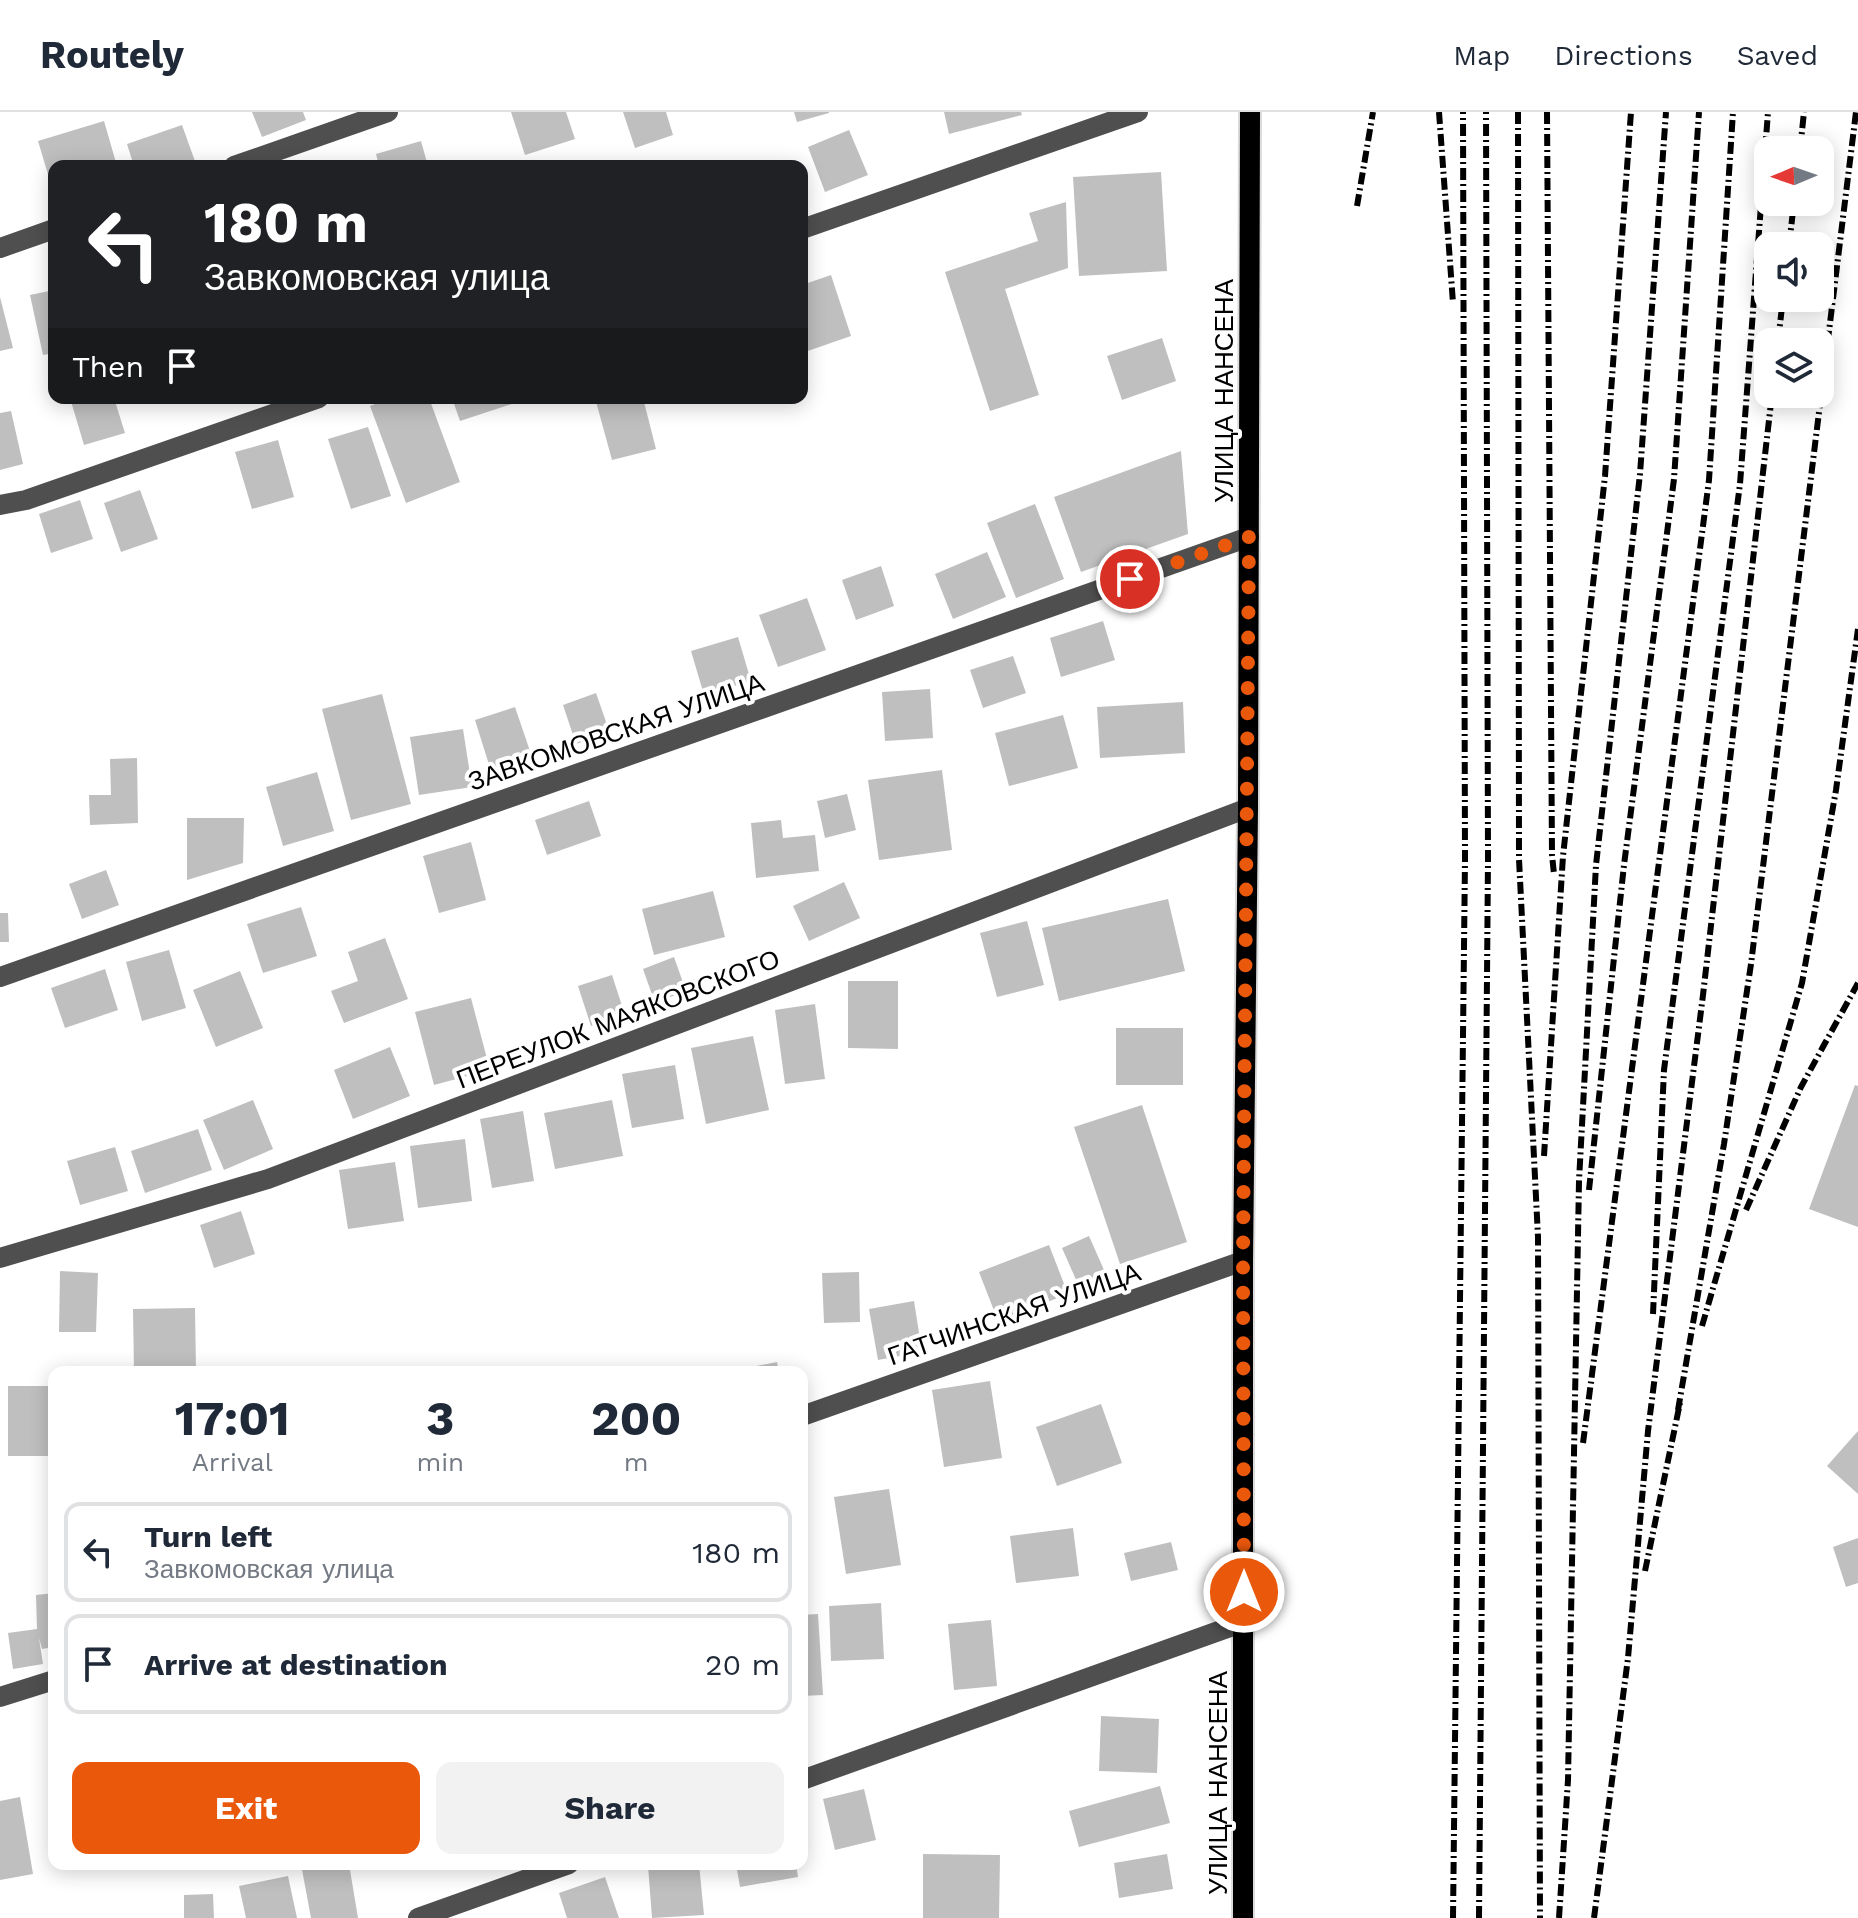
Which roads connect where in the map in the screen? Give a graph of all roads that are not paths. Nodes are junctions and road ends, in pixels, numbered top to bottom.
1 (388, 112) edge
2 (1138, 112) edge
3 (1250, 112) edge
4 (251, 160) edge
5 (808, 227) edge
6 (48, 231) edge
7 (0, 248) edge
8 (302, 404) edge
9 (0, 505) edge
10 (1249, 537) junction
11 (1248, 808) junction
12 (0, 977) edge
13 (0, 1258) edge
14 (1243, 1261) junction
15 (808, 1414) edge
16 (1244, 1622) junction
17 (48, 1682) edge
18 (0, 1697) edge
19 (808, 1778) edge
20 (552, 1870) edge
21 (418, 1918) edge
22 (1243, 1918) edge

1 - 4 street
2 - 5 street
3 - 10 main road, УЛИЦА НАНСЕНА
6 - 7 street
8 - 9 street
10 - 11 main road, УЛИЦА НАНСЕНА
10 - 12 street, ЗАВКОМОВСКАЯ УЛИЦА
11 - 13 street, ПЕРЕУЛОК МАЯКОВСКОГО
11 - 14 main road, УЛИЦА НАНСЕНА
14 - 15 street, ГАТЧИНСКАЯ УЛИЦА
14 - 16 main road, УЛИЦА НАНСЕНА
16 - 19 street
16 - 22 main road, УЛИЦА НАНСЕНА
17 - 18 street
20 - 21 street

